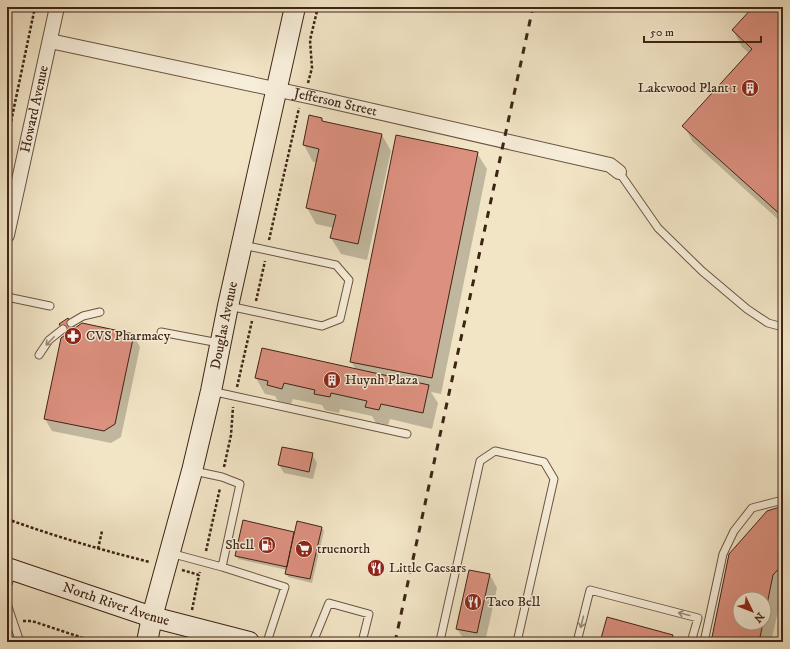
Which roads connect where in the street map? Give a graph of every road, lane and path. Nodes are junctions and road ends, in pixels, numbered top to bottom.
1 (35, 7) edge
2 (57, 7) edge
3 (295, 7) edge
4 (318, 7) edge
5 (663, 7) edge
6 (653, 10) dead end
7 (50, 41) junction
8 (308, 81) dead end
9 (276, 90) junction
10 (296, 116) dead end
11 (7, 141) edge
12 (619, 172) joint
13 (7, 235) edge
14 (269, 240) dead end
15 (242, 245) junction
16 (265, 262) dead end
17 (7, 297) edge
18 (256, 304) dead end
19 (50, 306) dead end
20 (228, 306) junction
21 (100, 312) dead end
22 (71, 323) dead end
23 (251, 326) dead end
24 (783, 327) edge
25 (63, 329) dead end
26 (161, 332) dead end
27 (221, 344) junction
28 (39, 355) dead end
29 (238, 383) dead end
30 (211, 391) junction
31 (232, 410) dead end
32 (407, 434) dead end
33 (225, 462) dead end
34 (192, 471) junction
35 (220, 488) dead end
36 (783, 500) edge
37 (7, 519) edge
38 (102, 531) dead end
39 (207, 545) dead end
40 (98, 549) junction
41 (167, 559) junction
42 (222, 567) junction
43 (201, 570) dead end
44 (9, 575) edge
45 (7, 604) edge
46 (152, 617) junction
47 (19, 622) dead end
48 (20, 642) edge
49 (95, 642) edge
50 (147, 642) edge
51 (249, 642) edge
52 (267, 642) edge
53 (313, 642) edge
54 (362, 642) edge
55 (443, 642) edge
56 (517, 642) edge
57 (577, 642) edge
58 (691, 642) edge
59 (704, 642) edge

1 - 11 path
2 - 7 street, Howard Avenue
3 - 9 street, Douglas Avenue
4 - 8 path
5 - 6 path
7 - 9 street, Jefferson Street
7 - 13 street, Howard Avenue
9 - 12 street, Jefferson Street
9 - 15 street, Douglas Avenue
10 - 14 path
12 - 24 lane
15 - 20 street, Douglas Avenue
15 - 20 lane
16 - 18 path
17 - 19 lane
20 - 27 street, Douglas Avenue
21 - 22 lane
23 - 29 path
25 -> 28 lane
26 - 27 lane
27 - 30 street, Douglas Avenue
30 - 32 lane
30 - 34 street, Douglas Avenue
31 - 33 path
34 - 41 street, Douglas Avenue
34 - 42 lane
35 - 39 path
36 - 59 lane
37 - 40 path
38 - 40 path
40 - 41 path
41 - 42 lane
41 - 43 path
41 - 46 street, Douglas Avenue
42 - 52 lane
44 - 46 street, North River Avenue
45 - 48 lane
46 - 50 street, Douglas Avenue
46 - 51 street, North River Avenue
47 - 49 path
53 - 54 lane
55 - 56 lane
58 -> 57 lane

